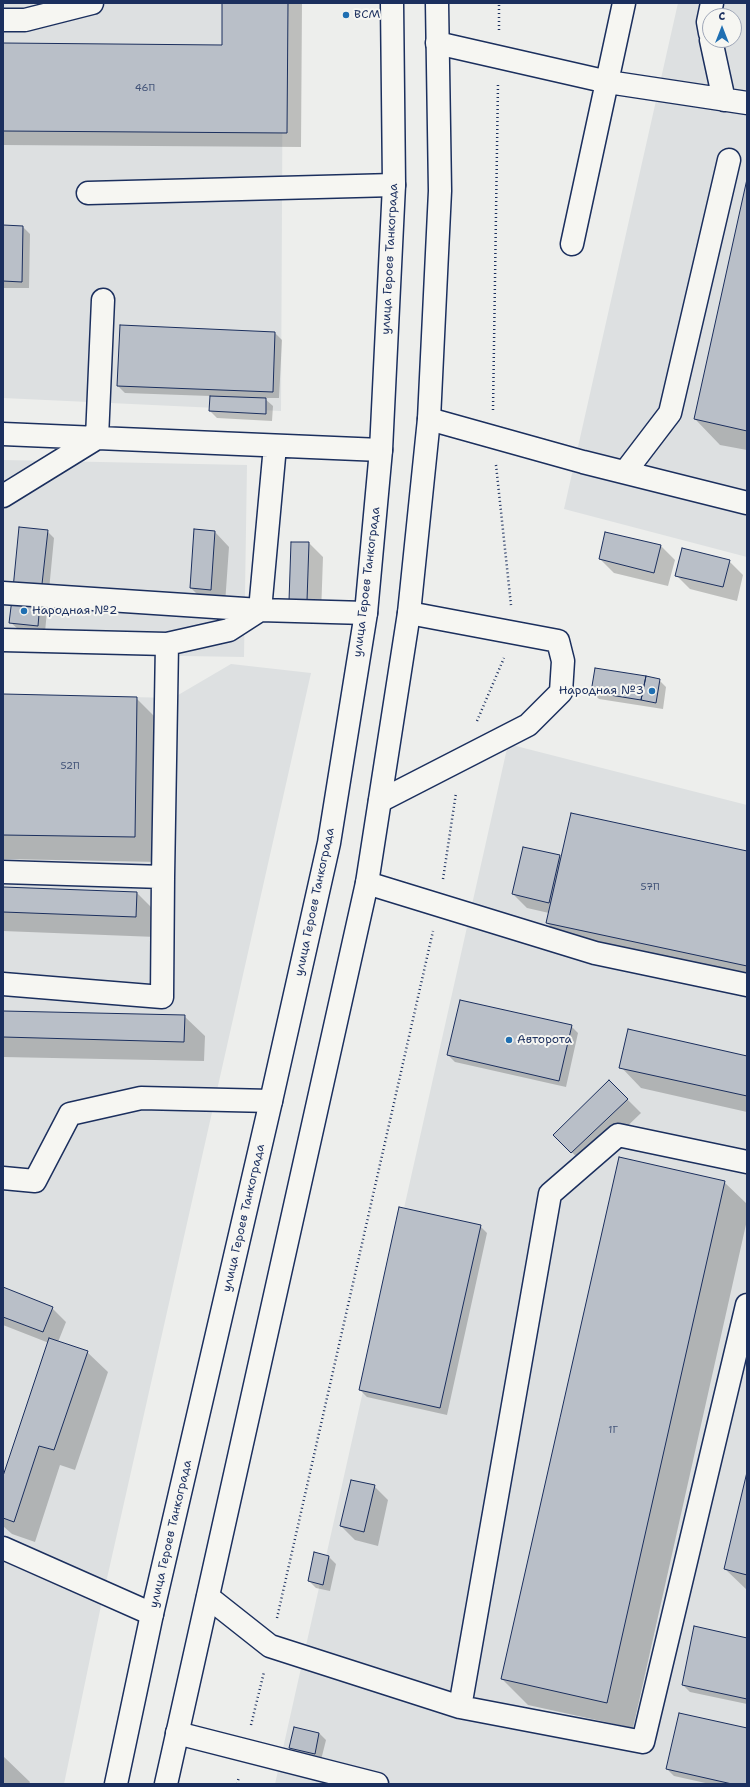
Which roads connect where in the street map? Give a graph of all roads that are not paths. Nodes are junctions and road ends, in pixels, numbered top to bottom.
1 (92, 3) edge
2 (392, 3) edge
3 (437, 3) edge
4 (624, 3) edge
5 (3, 20) edge
6 (437, 43) junction
7 (713, 48) edge
8 (608, 82) junction
9 (724, 100) junction
10 (747, 103) edge
11 (729, 160) dead end
12 (394, 185) junction
13 (88, 193) dead end
14 (572, 244) dead end
15 (103, 300) dead end
16 (429, 419) junction
17 (3, 434) edge
18 (97, 438) junction
19 (275, 446) junction
20 (382, 450) junction
21 (624, 472) junction
22 (3, 496) edge
23 (747, 503) edge
24 (3, 593) edge
25 (260, 610) junction
26 (366, 612) junction
27 (409, 614) junction
28 (3, 640) edge
29 (167, 644) junction
30 (380, 801) junction
31 (3, 872) edge
32 (163, 877) junction
33 (367, 883) junction
34 (3, 984) edge
35 (747, 985) edge
36 (271, 1101) junction
37 (747, 1162) edge
38 (3, 1178) edge
39 (747, 1305) edge
40 (3, 1548) edge
41 (208, 1597) junction
42 (152, 1614) junction
43 (460, 1708) junction
44 (177, 1732) junction
45 (116, 1784) edge
46 (166, 1784) edge
47 (377, 1784) edge

1 - 5 main road
2 - 12 main road, улица Героев Танкограда
3 - 6 main road
4 - 8 main road
6 - 8 main road
6 - 16 main road
7 - 9 main road
8 - 9 main road
8 - 14 main road
9 - 10 main road
11 - 21 main road
12 - 13 main road
12 - 20 main road, улица Героев Танкограда
15 - 18 main road
16 - 21 main road
16 - 27 main road
17 - 18 main road
18 - 19 main road
18 - 22 main road
19 - 20 main road
19 - 25 main road
20 - 26 main road, улица Героев Танкограда
21 - 23 main road
24 - 25 main road
25 - 26 main road
25 - 29 main road
26 - 36 main road, улица Героев Танкограда
27 - 30 main road
27 - 30 main road
28 - 29 main road
29 - 32 main road
30 - 33 main road
31 - 32 main road
32 - 34 main road
33 - 35 main road
33 - 41 main road
36 - 38 main road
36 - 42 main road, улица Героев Танкограда
37 - 43 main road
39 - 43 main road
40 - 42 main road
41 - 43 main road
41 - 44 main road
42 - 45 main road, улица Героев Танкограда
44 - 46 main road
44 - 47 main road

